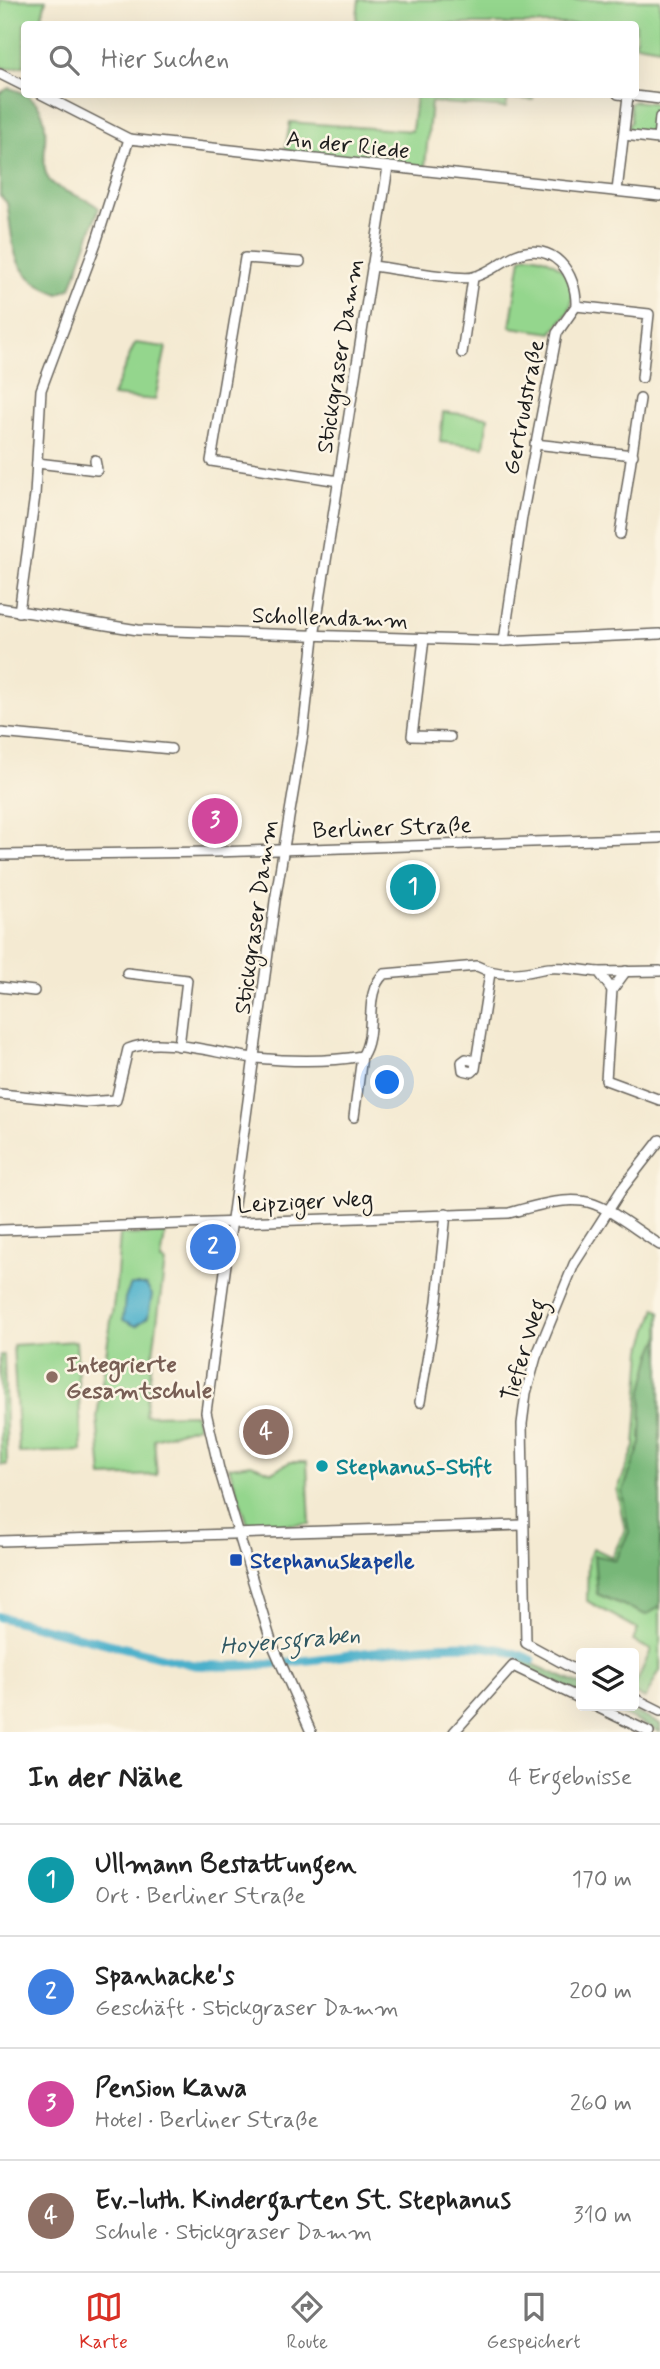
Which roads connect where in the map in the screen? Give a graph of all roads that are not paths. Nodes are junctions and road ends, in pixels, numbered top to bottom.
1 (0, 74) edge
2 (21, 84) edge
3 (639, 97) edge
4 (49, 98) edge
5 (623, 98) edge
6 (660, 99) edge
7 (660, 117) edge
8 (624, 135) junction
9 (129, 139) junction
10 (659, 139) edge
11 (388, 167) junction
12 (617, 191) junction
13 (660, 196) edge
14 (300, 262) dead end
15 (372, 266) junction
16 (473, 278) junction
17 (576, 306) junction
18 (462, 353) dead end
19 (642, 379) dead end
20 (640, 399) dead end
21 (535, 444) junction
22 (633, 455) junction
23 (95, 460) dead end
24 (37, 463) junction
25 (340, 481) junction
26 (620, 534) dead end
27 (0, 608) edge
28 (19, 612) junction
29 (660, 634) edge
30 (314, 637) junction
31 (424, 639) junction
32 (504, 641) junction
33 (0, 733) edge
34 (450, 737) dead end
35 (171, 749) dead end
36 (660, 838) edge
37 (283, 850) junction
38 (0, 855) edge
39 (626, 971) junction
40 (660, 971) edge
41 (598, 972) junction
42 (127, 973) dead end
43 (491, 973) junction
44 (0, 987) edge
45 (612, 990) junction
46 (34, 991) dead end
47 (179, 1046) junction
48 (362, 1056) junction
49 (254, 1058) junction
50 (475, 1061) dead end
51 (0, 1094) edge
52 (660, 1100) edge
53 (354, 1117) dead end
54 (660, 1140) edge
55 (609, 1209) junction
56 (446, 1213) junction
57 (232, 1225) junction
58 (0, 1230) edge
59 (660, 1245) edge
60 (420, 1402) dead end
61 (522, 1525) junction
62 (239, 1533) junction
63 (0, 1541) edge
64 (576, 1670) edge
65 (576, 1697) edge
66 (639, 1701) edge
67 (605, 1711) edge
68 (660, 1711) edge
69 (311, 1732) edge
70 (454, 1732) edge
71 (649, 1732) edge

1 - 2 street
3 - 6 street
4 - 9 street, An der Riede
5 - 8 street
7 - 10 street
8 - 10 street
8 - 12 street
9 - 11 street, An der Riede
9 - 24 street
11 - 12 street, An der Riede
11 - 15 street, Stickgraser Damm
12 - 13 street, An der Riede
14 - 25 street
15 - 16 street
15 - 25 street, Stickgraser Damm
16 - 17 street
16 - 18 street
17 - 19 street
17 - 21 street, Gertrudstraße
20 - 22 street
21 - 22 street
21 - 32 street, Gertrudstraße
22 - 26 street
23 - 24 street
24 - 28 street
25 - 30 street, Stickgraser Damm
27 - 28 street, Schollendamm
28 - 30 street, Schollendamm
29 - 32 street, Schollendamm
30 - 31 street, Schollendamm
30 - 37 street, Stickgraser Damm
31 - 32 street, Schollendamm
31 - 34 street
33 - 35 street
36 - 37 street, Berliner Straße
37 - 38 street, Berliner Straße
37 - 49 street, Stickgraser Damm
39 - 40 street
39 - 41 street
39 - 45 street
41 - 43 street
41 - 45 street
42 - 47 street
43 - 48 street
43 - 50 street
44 - 46 street
45 - 52 street
47 - 49 street
47 - 51 street
48 - 49 street
48 - 53 street
49 - 57 street, Stickgraser Damm
54 - 55 street, Tiefer Weg
55 - 56 street, Leipziger Weg
55 - 59 street, Leipziger Weg
55 - 61 street, Tiefer Weg
56 - 57 street, Leipziger Weg
56 - 60 street
57 - 58 street, Leipziger Weg
57 - 62 street, Stickgraser Damm
61 - 62 street
61 - 64 street, Tiefer Weg
62 - 63 street
62 - 69 street, Stickgraser Damm
65 - 70 street
66 - 68 street
67 - 71 street

